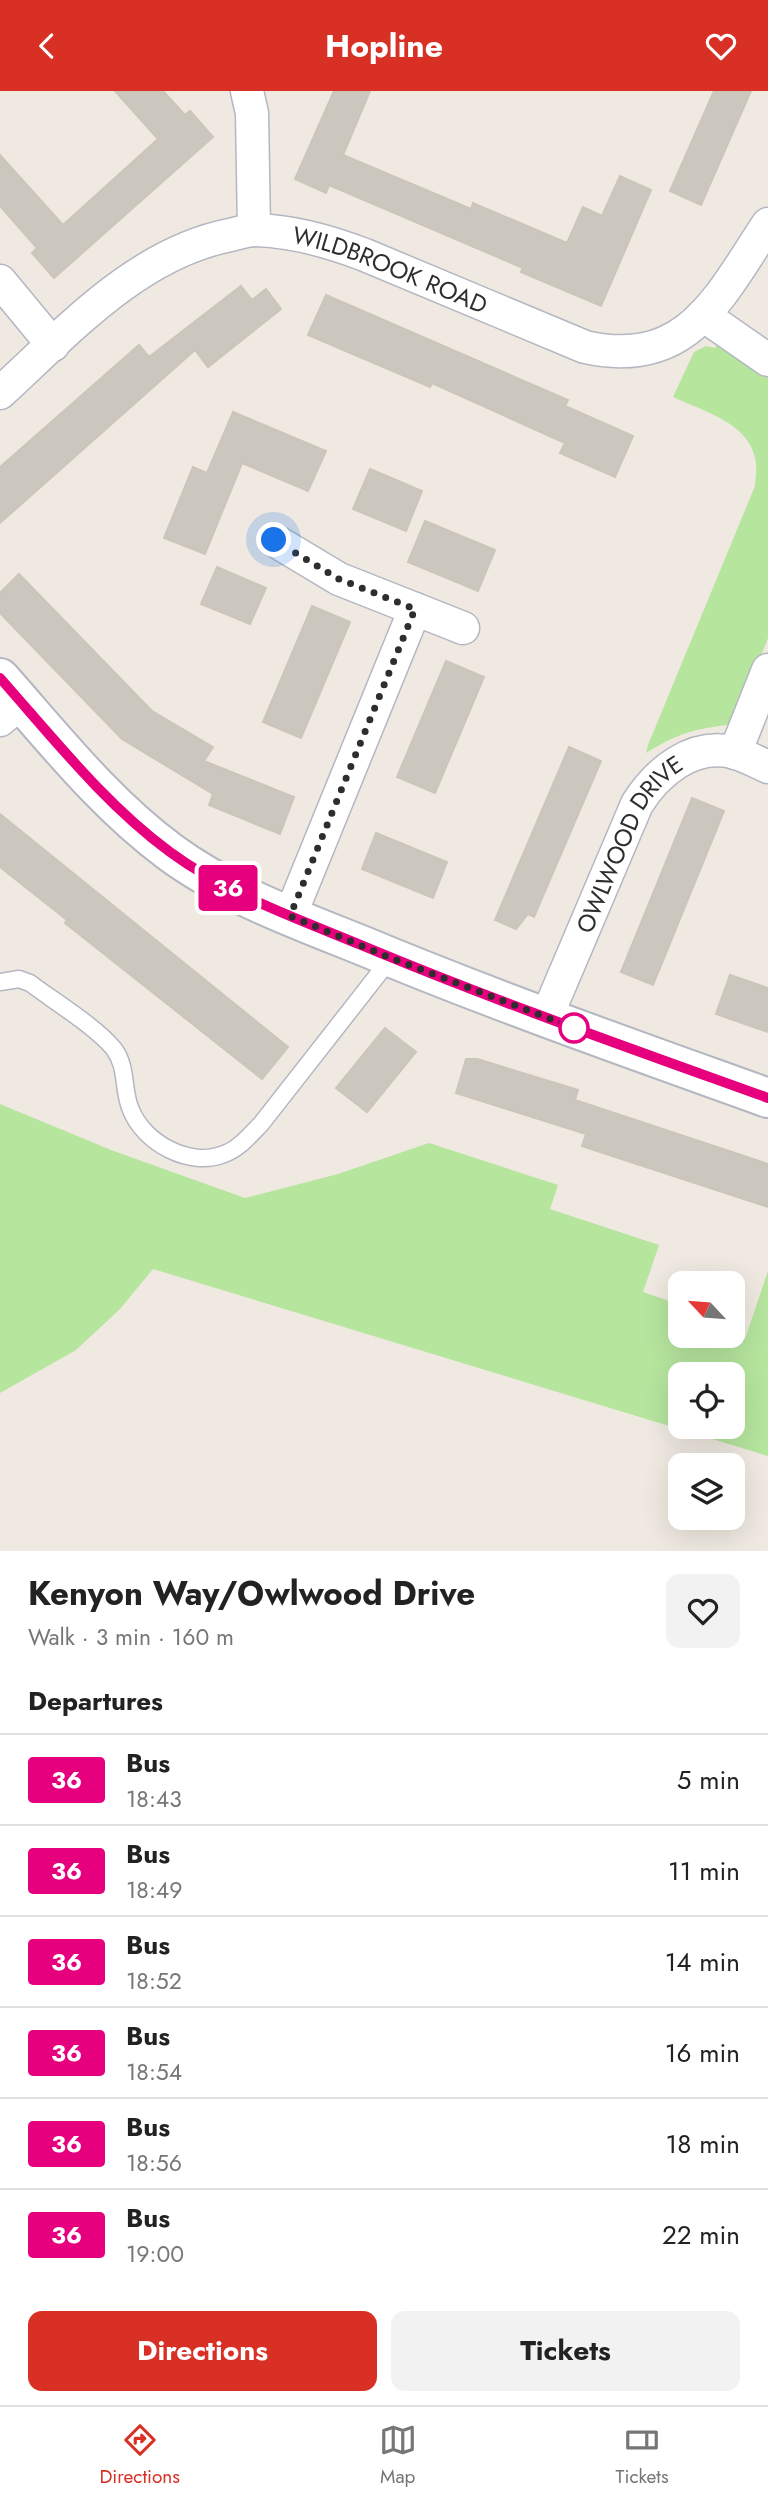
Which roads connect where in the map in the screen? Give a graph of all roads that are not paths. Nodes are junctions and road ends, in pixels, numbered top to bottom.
1 (257, 98) edge
2 (768, 224) edge
3 (254, 230) junction
4 (0, 281) edge
5 (703, 315) junction
6 (53, 345) junction
7 (768, 360) edge
8 (0, 393) edge
9 (274, 540) dead end
10 (415, 609) junction
11 (463, 628) dead end
12 (768, 670) edge
13 (7, 700) edge
14 (735, 753) junction
15 (768, 767) edge
16 (290, 916) junction
17 (391, 958) junction
18 (0, 982) edge
19 (547, 1018) junction
20 (768, 1098) edge

1 - 3 street
2 - 5 street, WILDBROOK ROAD
3 - 5 street, WILDBROOK ROAD
3 - 6 street, WILDBROOK ROAD
4 - 6 street
5 - 7 street
6 - 8 street, WILDBROOK ROAD
9 - 10 street
10 - 11 street
10 - 16 street
12 - 14 street
13 - 16 street
14 - 15 street, OWLWOOD DRIVE
14 - 19 street, OWLWOOD DRIVE
16 - 17 street
17 - 18 lane
17 - 19 street
19 - 20 street

